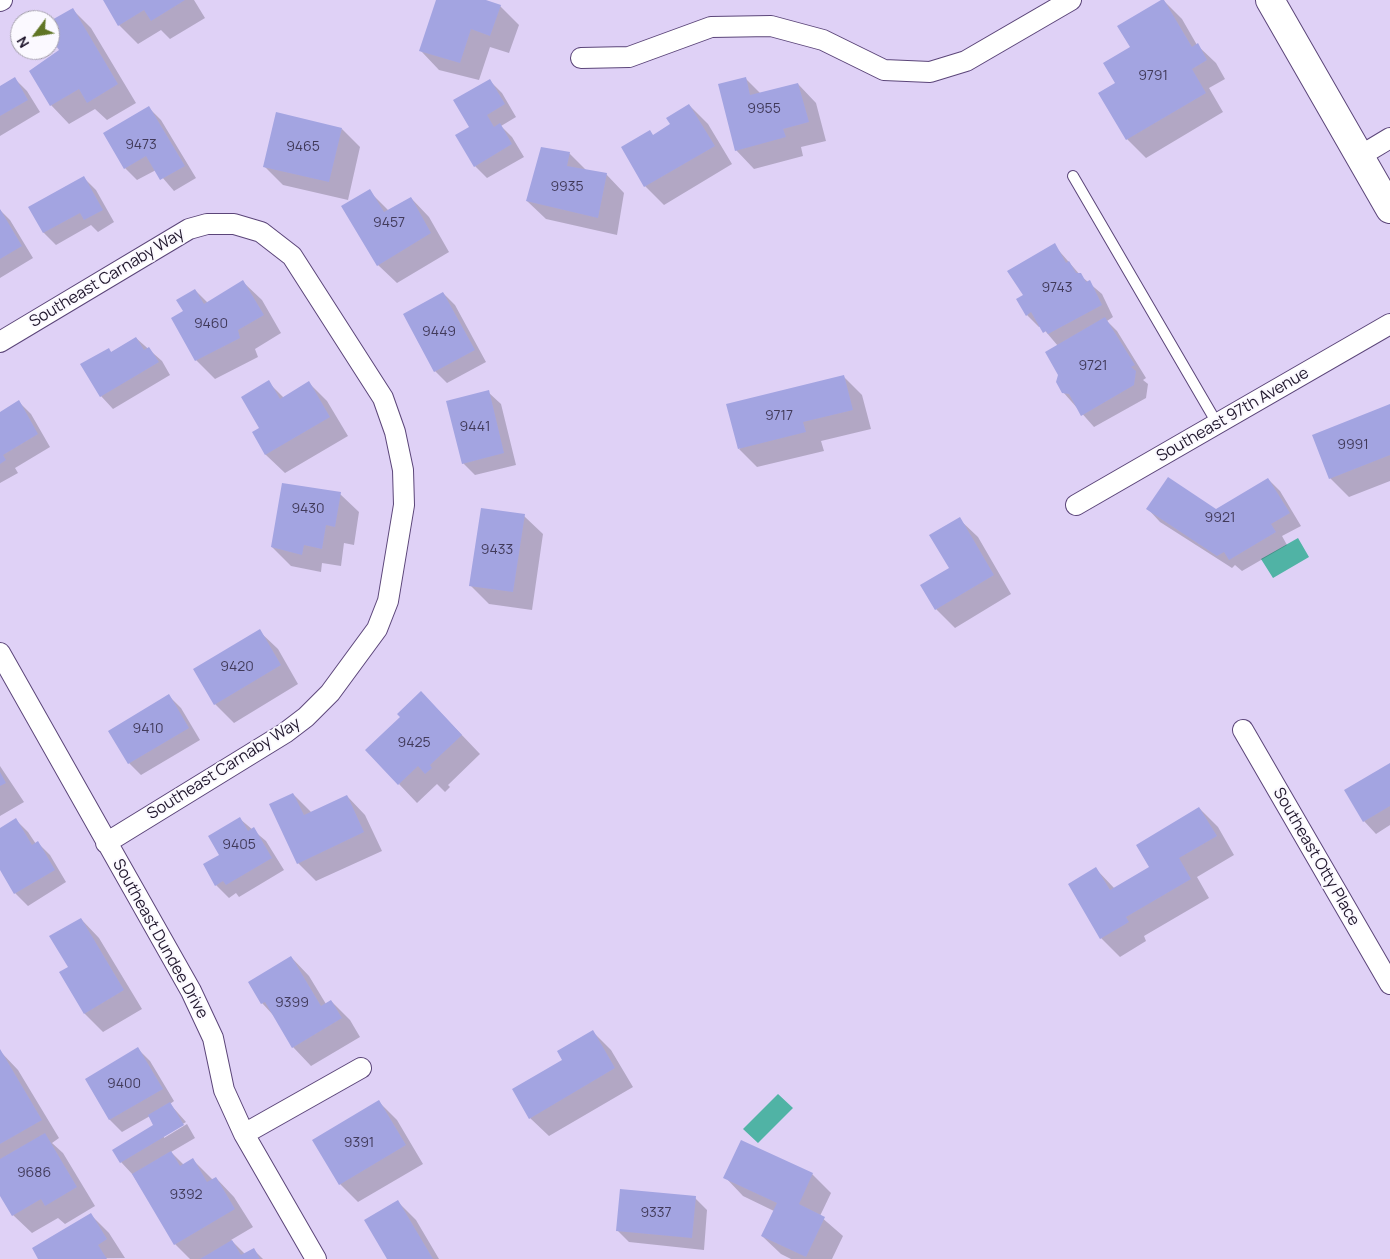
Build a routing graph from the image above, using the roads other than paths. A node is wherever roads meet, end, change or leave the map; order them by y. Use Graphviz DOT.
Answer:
graph roads {
  1 [pos="1071,0"];
  2 [pos="1270,0"];
  3 [pos="581,58"];
  4 [pos="1390,138"];
  5 [pos="1360,156"];
  6 [pos="1073,176"];
  7 [pos="1390,209"];
  8 [pos="1390,324"];
  9 [pos="0,342"];
  10 [pos="1218,425"];
  11 [pos="1076,505"];
  12 [pos="0,653"];
  13 [pos="1243,730"];
  14 [pos="106,843"];
  15 [pos="1390,984"];
  16 [pos="361,1068"];
  17 [pos="244,1134"];
  18 [pos="316,1259"];
  1 -- 3 [label="street"];
  2 -- 5 [label="main road"];
  4 -- 5 [label="street"];
  5 -- 7 [label="main road"];
  6 -- 10 [label="lane"];
  8 -- 10 [label="street, Southeast 97th Avenue"];
  9 -- 14 [label="street, Southeast Carnaby Way"];
  10 -- 11 [label="street, Southeast 97th Avenue"];
  12 -- 14 [label="street, Southeast Dundee Drive"];
  13 -- 15 [label="street, Southeast Otty Place"];
  14 -- 17 [label="street, Southeast Dundee Drive"];
  16 -- 17 [label="street"];
  17 -- 18 [label="street, Southeast Dundee Drive"];
}
